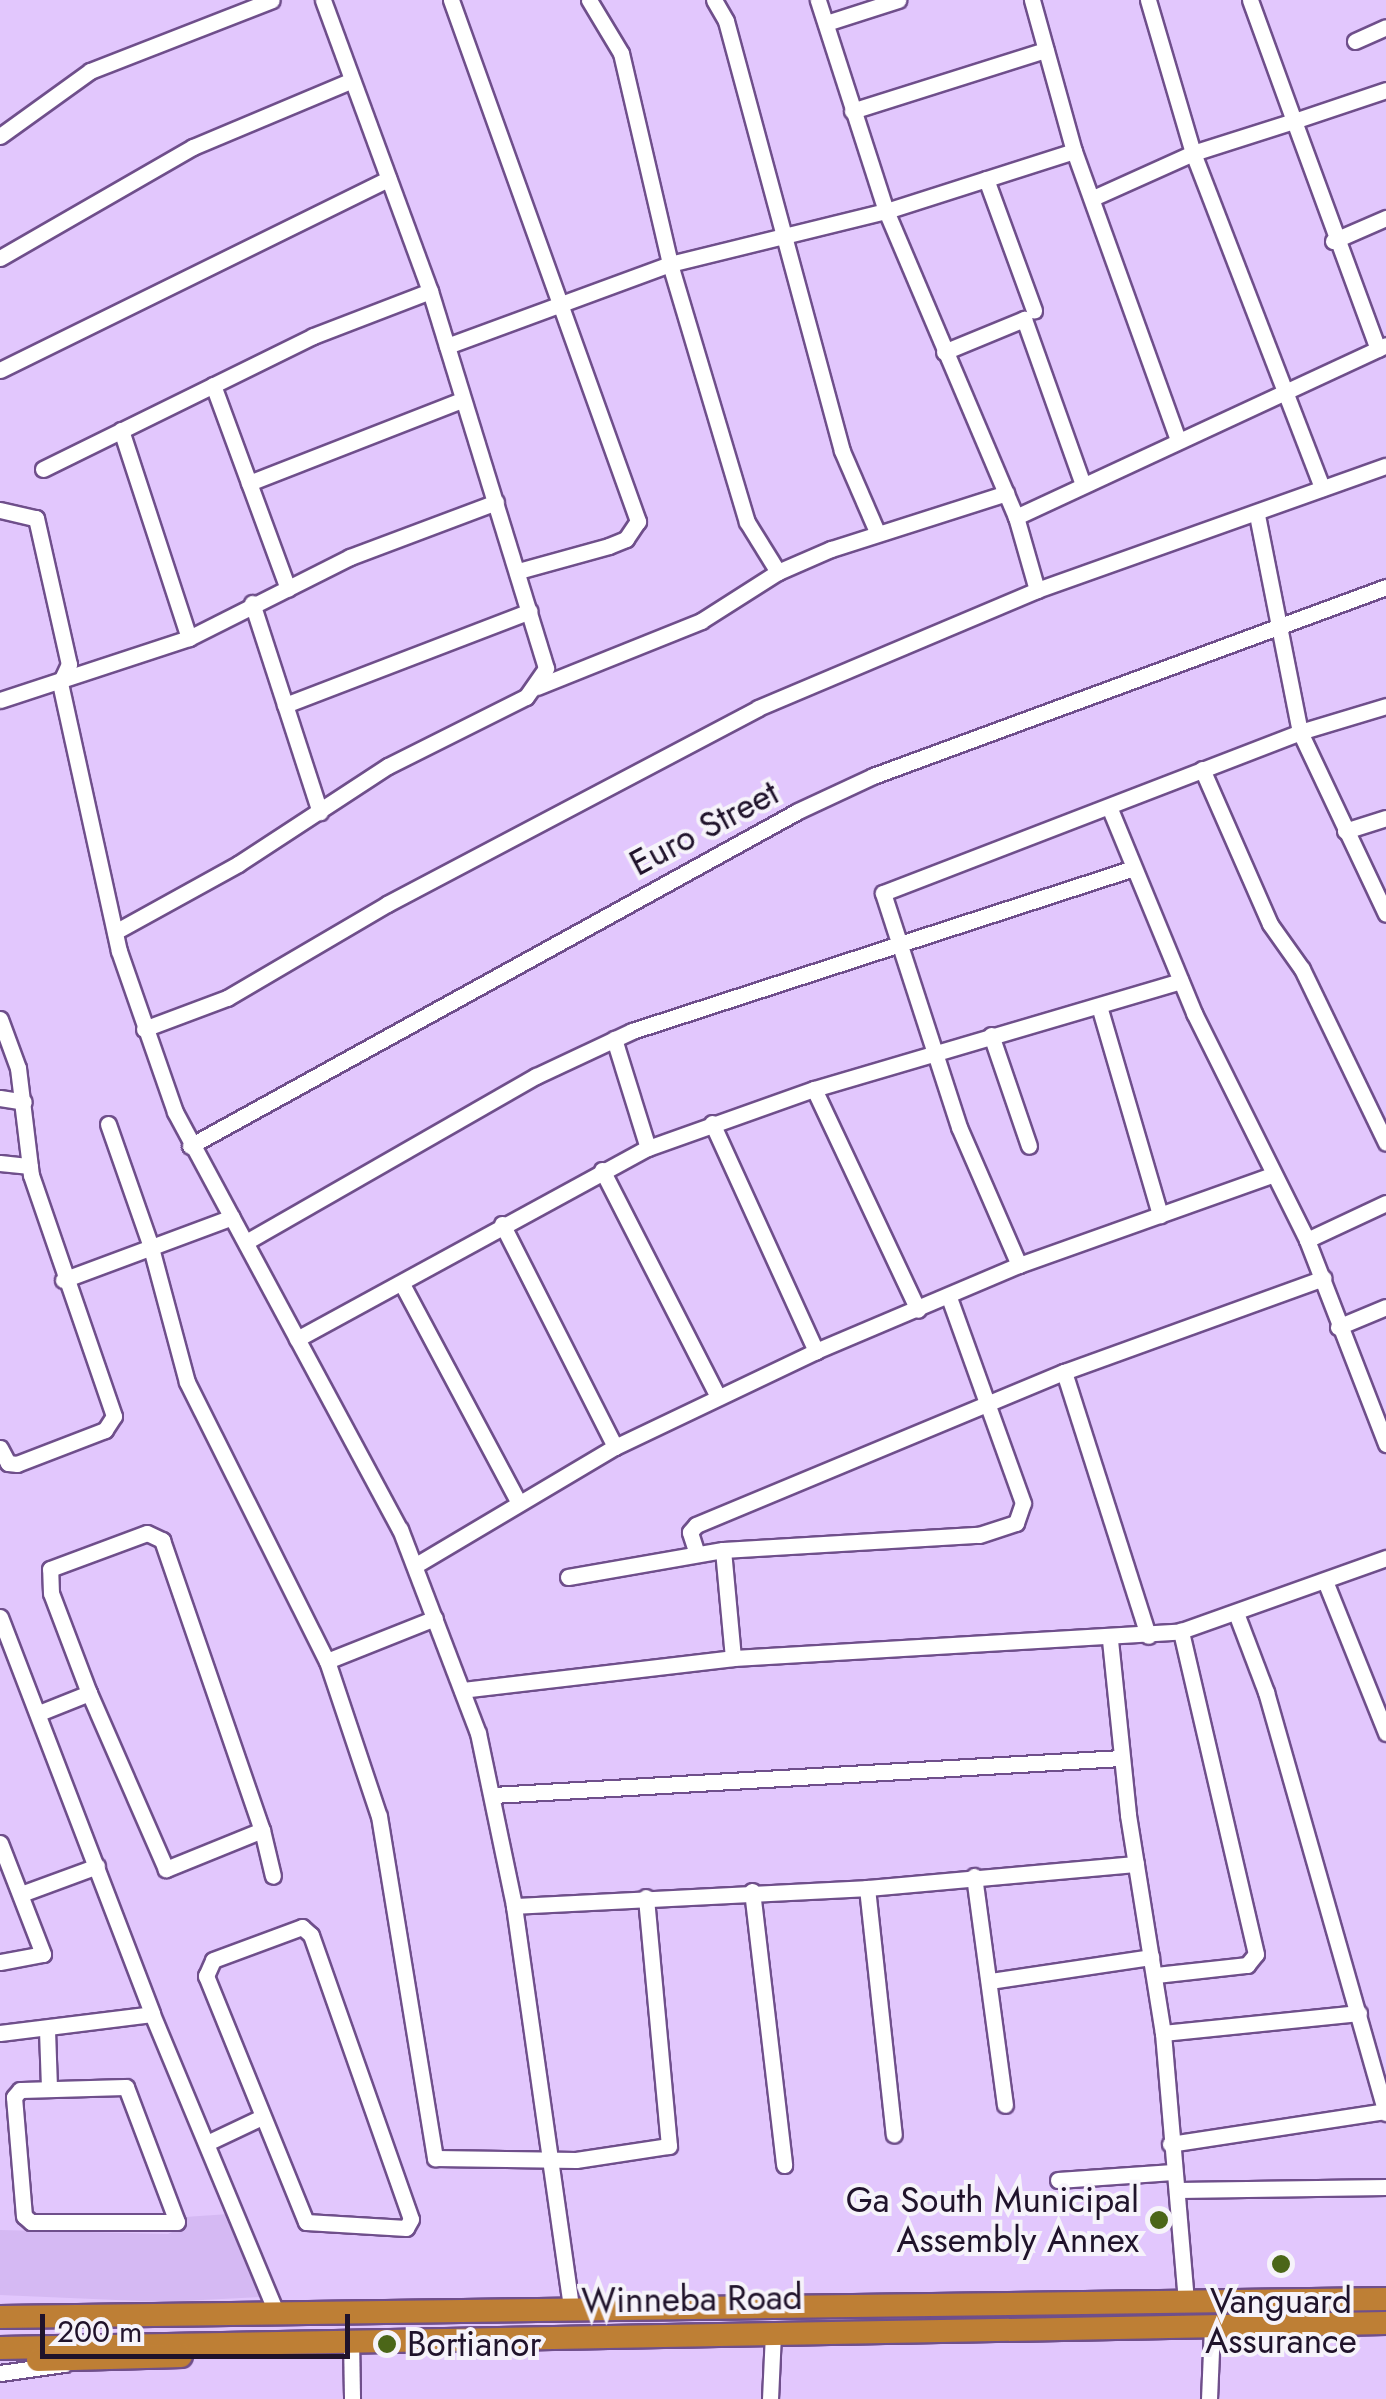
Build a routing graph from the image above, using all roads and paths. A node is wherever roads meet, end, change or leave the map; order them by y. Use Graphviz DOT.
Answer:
graph roads {
  1 [pos="272,0"];
  2 [pos="323,0"];
  3 [pos="451,0"];
  4 [pos="589,0"];
  5 [pos="714,0"];
  6 [pos="818,0"];
  7 [pos="898,0"];
  8 [pos="1032,0"];
  9 [pos="1148,0"];
  10 [pos="1250,0"];
  11 [pos="826,23"];
  12 [pos="1386,27"];
  13 [pos="1355,41"];
  14 [pos="1046,50"];
  15 [pos="350,82"];
  16 [pos="1386,90"];
  17 [pos="852,111"];
  18 [pos="1294,121"];
  19 [pos="0,136"];
  20 [pos="1074,150"];
  21 [pos="1193,154"];
  22 [pos="389,179"];
  23 [pos="986,179"];
  24 [pos="1093,198"];
  25 [pos="886,210"];
  26 [pos="1386,218"];
  27 [pos="780,237"];
  28 [pos="1333,241"];
  29 [pos="0,258"];
  30 [pos="670,264"];
  31 [pos="430,292"];
  32 [pos="556,302"];
  33 [pos="1034,310"];
  34 [pos="447,346"];
  35 [pos="1382,347"];
  36 [pos="944,352"];
  37 [pos="0,370"];
  38 [pos="213,386"];
  39 [pos="1282,390"];
  40 [pos="462,400"];
  41 [pos="120,430"];
  42 [pos="1178,440"];
  43 [pos="1386,466"];
  44 [pos="43,469"];
  45 [pos="1082,482"];
  46 [pos="250,483"];
  47 [pos="1322,488"];
  48 [pos="1006,494"];
  49 [pos="496,502"];
  50 [pos="0,510"];
  51 [pos="1257,515"];
  52 [pos="1016,517"];
  53 [pos="877,532"];
  54 [pos="518,570"];
  55 [pos="778,572"];
  56 [pos="1386,587"];
  57 [pos="288,588"];
  58 [pos="1037,590"];
  59 [pos="252,603"];
  60 [pos="530,611"];
  61 [pos="1275,627"];
  62 [pos="189,638"];
  63 [pos="60,683"];
  64 [pos="537,687"];
  65 [pos="0,700"];
  66 [pos="286,705"];
  67 [pos="1386,706"];
  68 [pos="1300,732"];
  69 [pos="1202,769"];
  70 [pos="1110,808"];
  71 [pos="320,812"];
  72 [pos="1386,818"];
  73 [pos="1345,832"];
  74 [pos="1131,869"];
  75 [pos="1386,914"];
  76 [pos="115,932"];
  77 [pos="896,943"];
  78 [pos="1180,981"];
  79 [pos="1099,1006"];
  80 [pos="0,1019"];
  81 [pos="144,1029"];
  82 [pos="991,1035"];
  83 [pos="614,1040"];
  84 [pos="934,1054"];
  85 [pos="814,1089"];
  86 [pos="0,1098"];
  87 [pos="24,1102"];
  88 [pos="712,1123"];
  89 [pos="108,1124"];
  90 [pos="1386,1143"];
  91 [pos="190,1146"];
  92 [pos="1029,1146"];
  93 [pos="648,1148"];
  94 [pos="0,1163"];
  95 [pos="30,1166"];
  96 [pos="602,1170"];
  97 [pos="1272,1175"];
  98 [pos="1386,1203"];
  99 [pos="1160,1215"];
  100 [pos="232,1217"];
  101 [pos="502,1224"];
  102 [pos="1307,1240"];
  103 [pos="246,1242"];
  104 [pos="150,1244"];
  105 [pos="1019,1264"];
  106 [pos="1322,1278"];
  107 [pos="63,1280"];
  108 [pos="402,1284"];
  109 [pos="949,1298"];
  110 [pos="1386,1307"];
  111 [pos="918,1310"];
  112 [pos="1338,1327"];
  113 [pos="297,1339"];
  114 [pos="816,1351"];
  115 [pos="1064,1372"];
  116 [pos="718,1397"];
  117 [pos="989,1403"];
  118 [pos="1382,1423"];
  119 [pos="1386,1444"];
  120 [pos="0,1448"];
  121 [pos="615,1448"];
  122 [pos="519,1502"];
  123 [pos="723,1550"];
  124 [pos="697,1554"];
  125 [pos="1386,1558"];
  126 [pos="416,1565"];
  127 [pos="568,1577"];
  128 [pos="1325,1581"];
  129 [pos="1236,1613"];
  130 [pos="0,1617"];
  131 [pos="435,1618"];
  132 [pos="1181,1631"];
  133 [pos="1148,1636"];
  134 [pos="1110,1640"];
  135 [pos="733,1658"];
  136 [pos="327,1661"];
  137 [pos="462,1690"];
  138 [pos="88,1694"];
  139 [pos="39,1714"];
  140 [pos="1386,1733"];
  141 [pos="1120,1758"];
  142 [pos="492,1795"];
  143 [pos="262,1830"];
  144 [pos="0,1843"];
  145 [pos="1136,1864"];
  146 [pos="97,1866"];
  147 [pos="273,1876"];
  148 [pos="974,1876"];
  149 [pos="866,1888"];
  150 [pos="752,1891"];
  151 [pos="21,1894"];
  152 [pos="646,1897"];
  153 [pos="514,1906"];
  154 [pos="1151,1957"];
  155 [pos="0,1962"];
  156 [pos="1156,1975"];
  157 [pos="990,1981"];
  158 [pos="1359,2013"];
  159 [pos="152,2014"];
  160 [pos="47,2030"];
  161 [pos="0,2033"];
  162 [pos="1163,2033"];
  163 [pos="48,2088"];
  164 [pos="1005,2106"];
  165 [pos="1386,2112"];
  166 [pos="260,2118"];
  167 [pos="894,2135"];
  168 [pos="207,2143"];
  169 [pos="1170,2144"];
  170 [pos="552,2160"];
  171 [pos="784,2164"];
  172 [pos="1173,2172"];
  173 [pos="1058,2180"];
  174 [pos="1386,2187"];
  175 [pos="1178,2190"];
  176 [pos="1386,2299"];
  177 [pos="1068,2302"];
  178 [pos="1186,2304"];
  179 [pos="0,2305"];
  180 [pos="771,2306"];
  181 [pos="572,2311"];
  182 [pos="276,2312"];
  183 [pos="93,2315"];
  184 [pos="0,2317"];
  185 [pos="1386,2322"];
  186 [pos="1212,2326"];
  187 [pos="1067,2328"];
  188 [pos="772,2332"];
  189 [pos="746,2333"];
  190 [pos="351,2339"];
  191 [pos="200,2341"];
  192 [pos="0,2348"];
  193 [pos="72,2360"];
  194 [pos="0,2362"];
  195 [pos="0,2373"];
  196 [pos="352,2399"];
  197 [pos="770,2399"];
  198 [pos="1209,2399"];
  1 -- 19 [label="street"];
  2 -- 15 [label="street"];
  3 -- 32 [label="street"];
  4 -- 30 [label="street"];
  5 -- 27 [label="street"];
  6 -- 11 [label="street"];
  7 -- 11 [label="street"];
  8 -- 14 [label="street"];
  9 -- 21 [label="street"];
  10 -- 18 [label="street"];
  11 -- 17 [label="street"];
  12 -- 13 [label="street"];
  14 -- 17 [label="street"];
  14 -- 20 [label="street"];
  15 -- 22 [label="street"];
  15 -- 29 [label="street"];
  16 -- 18 [label="street"];
  17 -- 25 [label="street"];
  18 -- 21 [label="street"];
  18 -- 28 [label="street"];
  20 -- 23 [label="street"];
  20 -- 24 [label="street"];
  21 -- 24 [label="street"];
  21 -- 39 [label="street"];
  22 -- 31 [label="street"];
  22 -- 37 [label="street"];
  23 -- 25 [label="street"];
  23 -- 33 [label="street"];
  24 -- 42 [label="street"];
  25 -- 27 [label="street"];
  25 -- 36 [label="street"];
  26 -- 28 [label="street"];
  27 -- 30 [label="street"];
  27 -- 53 [label="street"];
  28 -- 35 [label="street"];
  30 -- 32 [label="street"];
  30 -- 55 [label="street"];
  31 -- 34 [label="street"];
  31 -- 38 [label="street"];
  32 -- 34 [label="street"];
  32 -- 54 [label="street"];
  34 -- 40 [label="street"];
  35 -- 39 [label="street"];
  36 -- 45 [label="street"];
  36 -- 48 [label="street"];
  38 -- 41 [label="street"];
  38 -- 46 [label="street"];
  39 -- 42 [label="street"];
  39 -- 47 [label="street"];
  40 -- 46 [label="street"];
  40 -- 49 [label="street"];
  41 -- 44 [label="street"];
  41 -- 62 [label="street"];
  42 -- 45 [label="street"];
  43 -- 47 [label="street"];
  45 -- 52 [label="street"];
  46 -- 57 [label="street"];
  47 -- 51 [label="street"];
  48 -- 52 [label="street"];
  48 -- 53 [label="street"];
  49 -- 54 [label="street"];
  49 -- 57 [label="street"];
  50 -- 63 [label="street"];
  51 -- 58 [label="street"];
  51 -- 61 [label="street"];
  52 -- 58 [label="street"];
  53 -- 55 [label="street"];
  54 -- 60 [label="street"];
  55 -- 64 [label="street"];
  56 -- 61 [label="street, Euro Street"];
  57 -- 59 [label="street"];
  58 -- 81 [label="street"];
  59 -- 62 [label="street"];
  59 -- 66 [label="street"];
  60 -- 64 [label="street"];
  60 -- 66 [label="street"];
  61 -- 68 [label="street"];
  61 -- 91 [label="street, Euro Street"];
  62 -- 63 [label="street"];
  63 -- 65 [label="street"];
  63 -- 76 [label="street"];
  64 -- 71 [label="street"];
  66 -- 71 [label="street"];
  67 -- 68 [label="street"];
  68 -- 69 [label="street"];
  68 -- 73 [label="street"];
  69 -- 70 [label="street"];
  69 -- 90 [label="street"];
  70 -- 74 [label="street"];
  70 -- 77 [label="street"];
  71 -- 76 [label="street"];
  72 -- 73 [label="street"];
  73 -- 75 [label="street"];
  74 -- 77 [label="street"];
  74 -- 78 [label="street"];
  76 -- 81 [label="street"];
  77 -- 83 [label="street"];
  77 -- 84 [label="street"];
  78 -- 79 [label="street"];
  78 -- 97 [label="street"];
  79 -- 82 [label="street"];
  79 -- 99 [label="street"];
  80 -- 87 [label="street"];
  81 -- 91 [label="street"];
  82 -- 84 [label="street"];
  82 -- 92 [label="street"];
  83 -- 93 [label="street"];
  83 -- 103 [label="street"];
  84 -- 85 [label="street"];
  84 -- 105 [label="street"];
  85 -- 88 [label="street"];
  85 -- 111 [label="street"];
  86 -- 87 [label="street"];
  87 -- 95 [label="street"];
  88 -- 93 [label="street"];
  88 -- 114 [label="street"];
  89 -- 104 [label="street"];
  91 -- 100 [label="street"];
  93 -- 96 [label="street"];
  94 -- 95 [label="street"];
  95 -- 107 [label="street"];
  96 -- 101 [label="street"];
  96 -- 116 [label="street"];
  97 -- 99 [label="street"];
  97 -- 102 [label="street"];
  98 -- 102 [label="street"];
  99 -- 105 [label="street"];
  100 -- 103 [label="street"];
  100 -- 104 [label="street"];
  101 -- 108 [label="street"];
  101 -- 121 [label="street"];
  102 -- 106 [label="street"];
  103 -- 113 [label="street"];
  104 -- 107 [label="street"];
  104 -- 136 [label="street"];
  105 -- 109 [label="street"];
  106 -- 112 [label="street"];
  106 -- 115 [label="street"];
  107 -- 120 [label="street"];
  108 -- 113 [label="street"];
  108 -- 122 [label="street"];
  109 -- 111 [label="street"];
  109 -- 117 [label="street"];
  110 -- 112 [label="street"];
  111 -- 114 [label="street"];
  112 -- 118 [label="street"];
  113 -- 126 [label="street"];
  114 -- 116 [label="street"];
  115 -- 117 [label="street"];
  115 -- 133 [label="street"];
  116 -- 121 [label="street"];
  117 -- 123 [label="street"];
  117 -- 124 [label="street"];
  118 -- 119 [label="street"];
  121 -- 122 [label="street"];
  122 -- 126 [label="street"];
  123 -- 124 [label="street"];
  123 -- 135 [label="street"];
  124 -- 127 [label="street"];
  125 -- 128 [label="street"];
  126 -- 131 [label="street"];
  128 -- 129 [label="street"];
  128 -- 140 [label="street"];
  129 -- 132 [label="street"];
  129 -- 158 [label="street"];
  130 -- 139 [label="street"];
  131 -- 136 [label="street"];
  131 -- 137 [label="street"];
  132 -- 133 [label="street"];
  132 -- 156 [label="street"];
  133 -- 134 [label="street"];
  134 -- 135 [label="street"];
  134 -- 141 [label="street"];
  135 -- 137 [label="street"];
  136 -- 170 [label="street"];
  137 -- 142 [label="street"];
  138 -- 139 [label="street"];
  138 -- 143 [label="street"];
  138 -- 143 [label="street"];
  139 -- 146 [label="street"];
  141 -- 142 [label="street"];
  141 -- 145 [label="street"];
  142 -- 153 [label="street"];
  143 -- 147 [label="street"];
  144 -- 151 [label="street"];
  145 -- 148 [label="street"];
  145 -- 154 [label="street"];
  146 -- 151 [label="street"];
  146 -- 159 [label="street"];
  148 -- 149 [label="street"];
  148 -- 157 [label="street"];
  149 -- 150 [label="street"];
  149 -- 167 [label="street"];
  150 -- 152 [label="street"];
  150 -- 171 [label="street"];
  151 -- 155 [label="street"];
  152 -- 153 [label="street"];
  152 -- 170 [label="street"];
  153 -- 170 [label="street"];
  154 -- 156 [label="street"];
  154 -- 157 [label="street"];
  156 -- 162 [label="street"];
  157 -- 164 [label="street"];
  158 -- 162 [label="street"];
  158 -- 165 [label="street"];
  159 -- 160 [label="street"];
  159 -- 168 [label="street"];
  160 -- 161 [label="street"];
  160 -- 163 [label="street"];
  162 -- 169 [label="street"];
  163 -- 163 [label="street"];
  165 -- 169 [label="street"];
  166 -- 166 [label="street"];
  166 -- 168 [label="street"];
  168 -- 182 [label="street"];
  169 -- 172 [label="street"];
  170 -- 181 [label="street"];
  172 -- 173 [label="street"];
  172 -- 175 [label="street"];
  174 -- 175 [label="street"];
  175 -- 178 [label="street"];
  176 -- 178 [label="highway, Winneba Road"];
  177 -- 178 [label="highway, Winneba Road"];
  177 -- 180 [label="highway, Winneba Road"];
  177 -- 187 [label="highway"];
  179 -- 183 [label="highway"];
  180 -- 181 [label="highway, Winneba Road"];
  180 -- 189 [label="highway"];
  181 -- 182 [label="highway, Winneba Road"];
  182 -- 183 [label="highway, Winneba Road"];
  183 -- 184 [label="highway, Winneba Road"];
  185 -- 186 [label="highway, Winneba Road"];
  186 -- 187 [label="highway, Winneba Road"];
  186 -- 198 [label="street"];
  187 -- 188 [label="highway, Winneba Road"];
  188 -- 189 [label="highway, Winneba Road"];
  188 -- 197 [label="street"];
  189 -- 190 [label="highway, Winneba Road"];
  190 -- 191 [label="highway, Winneba Road"];
  190 -- 196 [label="street"];
  191 -- 192 [label="highway, Winneba Road"];
  191 -- 193 [label="highway"];
  193 -- 194 [label="highway"];
  193 -- 195 [label="street"];
}
